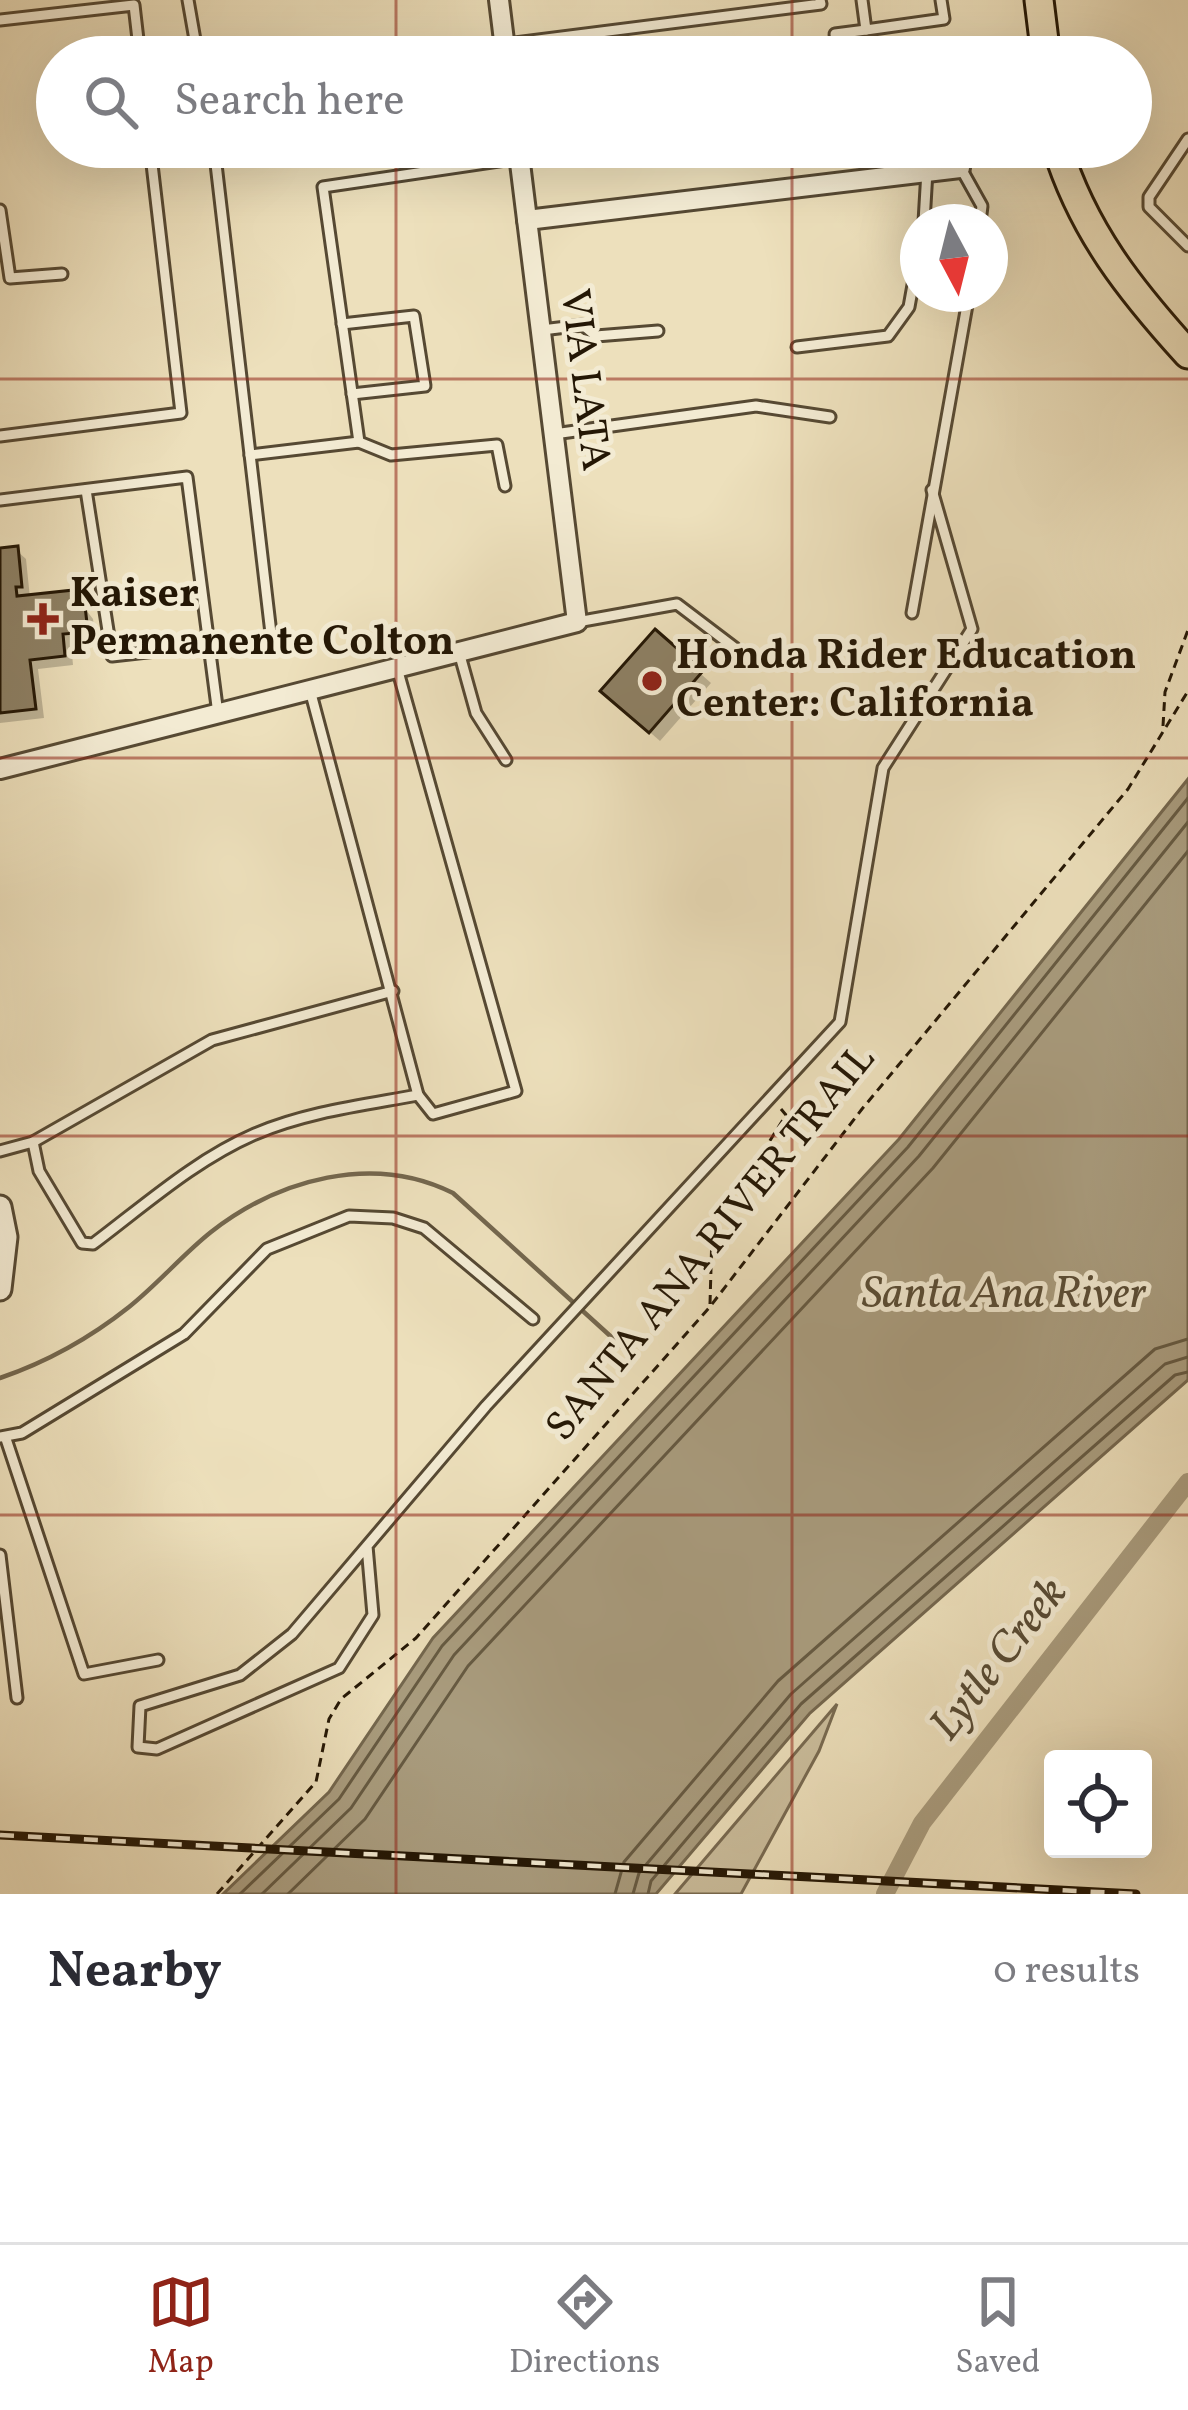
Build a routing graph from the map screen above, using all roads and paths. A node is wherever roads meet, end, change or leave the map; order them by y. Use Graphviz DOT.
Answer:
graph roads {
  1 [pos="188,0"];
  2 [pos="500,0"];
  3 [pos="820,0"];
  4 [pos="862,0"];
  5 [pos="941,0"];
  6 [pos="1039,0"];
  7 [pos="0,20"];
  8 [pos="866,30"];
  9 [pos="138,36"];
  10 [pos="194,36"];
  11 [pos="504,36"];
  12 [pos="607,36"];
  13 [pos="835,36"];
  14 [pos="1043,36"];
  15 [pos="1188,140"];
  16 [pos="152,168"];
  17 [pos="216,168"];
  18 [pos="433,168"];
  19 [pos="521,168"];
  20 [pos="960,168"];
  21 [pos="1065,168"];
  22 [pos="927,171"];
  23 [pos="925,204"];
  24 [pos="981,204"];
  25 [pos="0,209"];
  26 [pos="527,220"];
  27 [pos="1188,246"];
  28 [pos="62,274"];
  29 [pos="905,312"];
  30 [pos="966,312"];
  31 [pos="342,324"];
  32 [pos="541,331"];
  33 [pos="658,331"];
  34 [pos="797,347"];
  35 [pos="1188,354"];
  36 [pos="352,394"];
  37 [pos="830,417"];
  38 [pos="554,434"];
  39 [pos="0,436"];
  40 [pos="359,442"];
  41 [pos="250,455"];
  42 [pos="505,486"];
  43 [pos="86,490"];
  44 [pos="932,490"];
  45 [pos="0,500"];
  46 [pos="912,614"];
  47 [pos="577,622"];
  48 [pos="1188,630"];
  49 [pos="272,642"];
  50 [pos="209,645"];
  51 [pos="735,648"];
  52 [pos="459,652"];
  53 [pos="397,668"];
  54 [pos="310,690"];
  55 [pos="1188,691"];
  56 [pos="218,714"];
  57 [pos="1163,732"];
  58 [pos="506,760"];
  59 [pos="0,769"];
  60 [pos="393,991"];
  61 [pos="418,1095"];
  62 [pos="776,1104"];
  63 [pos="33,1142"];
  64 [pos="0,1151"];
  65 [pos="0,1207"];
  66 [pos="0,1289"];
  67 [pos="711,1306"];
  68 [pos="533,1319"];
  69 [pos="3,1438"];
  70 [pos="367,1546"];
  71 [pos="0,1556"];
  72 [pos="158,1660"];
  73 [pos="16,1698"];
  74 [pos="217,1894"];
  1 -- 10 [label="lane"];
  2 -- 11 [label="street"];
  3 -- 12 [label="lane"];
  4 -- 8 [label="lane"];
  5 -- 8 [label="lane"];
  6 -- 14 [label="main road"];
  7 -- 9 [label="lane"];
  8 -- 13 [label="lane"];
  15 -- 27 [label="lane"];
  16 -- 39 [label="lane"];
  17 -- 41 [label="lane"];
  18 -- 31 [label="lane"];
  19 -- 26 [label="street, VIA LATA"];
  20 -- 22 [label="street"];
  20 -- 24 [label="lane"];
  21 -- 35 [label="main road"];
  22 -- 23 [label="lane"];
  22 -- 26 [label="street"];
  25 -- 28 [label="lane"];
  26 -- 32 [label="street, VIA LATA"];
  29 -- 34 [label="lane"];
  30 -- 44 [label="lane"];
  31 -- 36 [label="lane"];
  31 -- 36 [label="lane"];
  32 -- 33 [label="lane"];
  32 -- 38 [label="street, VIA LATA"];
  36 -- 40 [label="lane"];
  37 -- 38 [label="lane"];
  38 -- 47 [label="street, VIA LATA"];
  40 -- 41 [label="lane"];
  40 -- 42 [label="lane"];
  41 -- 49 [label="lane"];
  43 -- 45 [label="lane"];
  43 -- 50 [label="lane"];
  43 -- 50 [label="lane"];
  44 -- 46 [label="lane"];
  44 -- 70 [label="lane"];
  47 -- 51 [label="lane"];
  47 -- 52 [label="street"];
  48 -- 57 [label="path, SANTA ANA RIVER TRAIL"];
  50 -- 56 [label="lane"];
  52 -- 53 [label="street"];
  52 -- 58 [label="lane"];
  53 -- 54 [label="street"];
  53 -- 61 [label="lane"];
  54 -- 56 [label="street"];
  54 -- 60 [label="lane"];
  55 -- 57 [label="path, SANTA ANA RIVER TRAIL"];
  56 -- 59 [label="street"];
  57 -- 67 [label="path, SANTA ANA RIVER TRAIL"];
  60 -- 61 [label="lane"];
  60 -- 63 [label="lane"];
  61 -- 63 [label="lane"];
  62 -- 67 [label="path"];
  63 -- 64 [label="lane"];
  65 -- 66 [label="street"];
  67 -- 74 [label="path, SANTA ANA RIVER TRAIL"];
  68 -- 69 [label="lane"];
  69 -- 72 [label="lane"];
  70 -- 70 [label="lane"];
  71 -- 73 [label="lane"];
}
